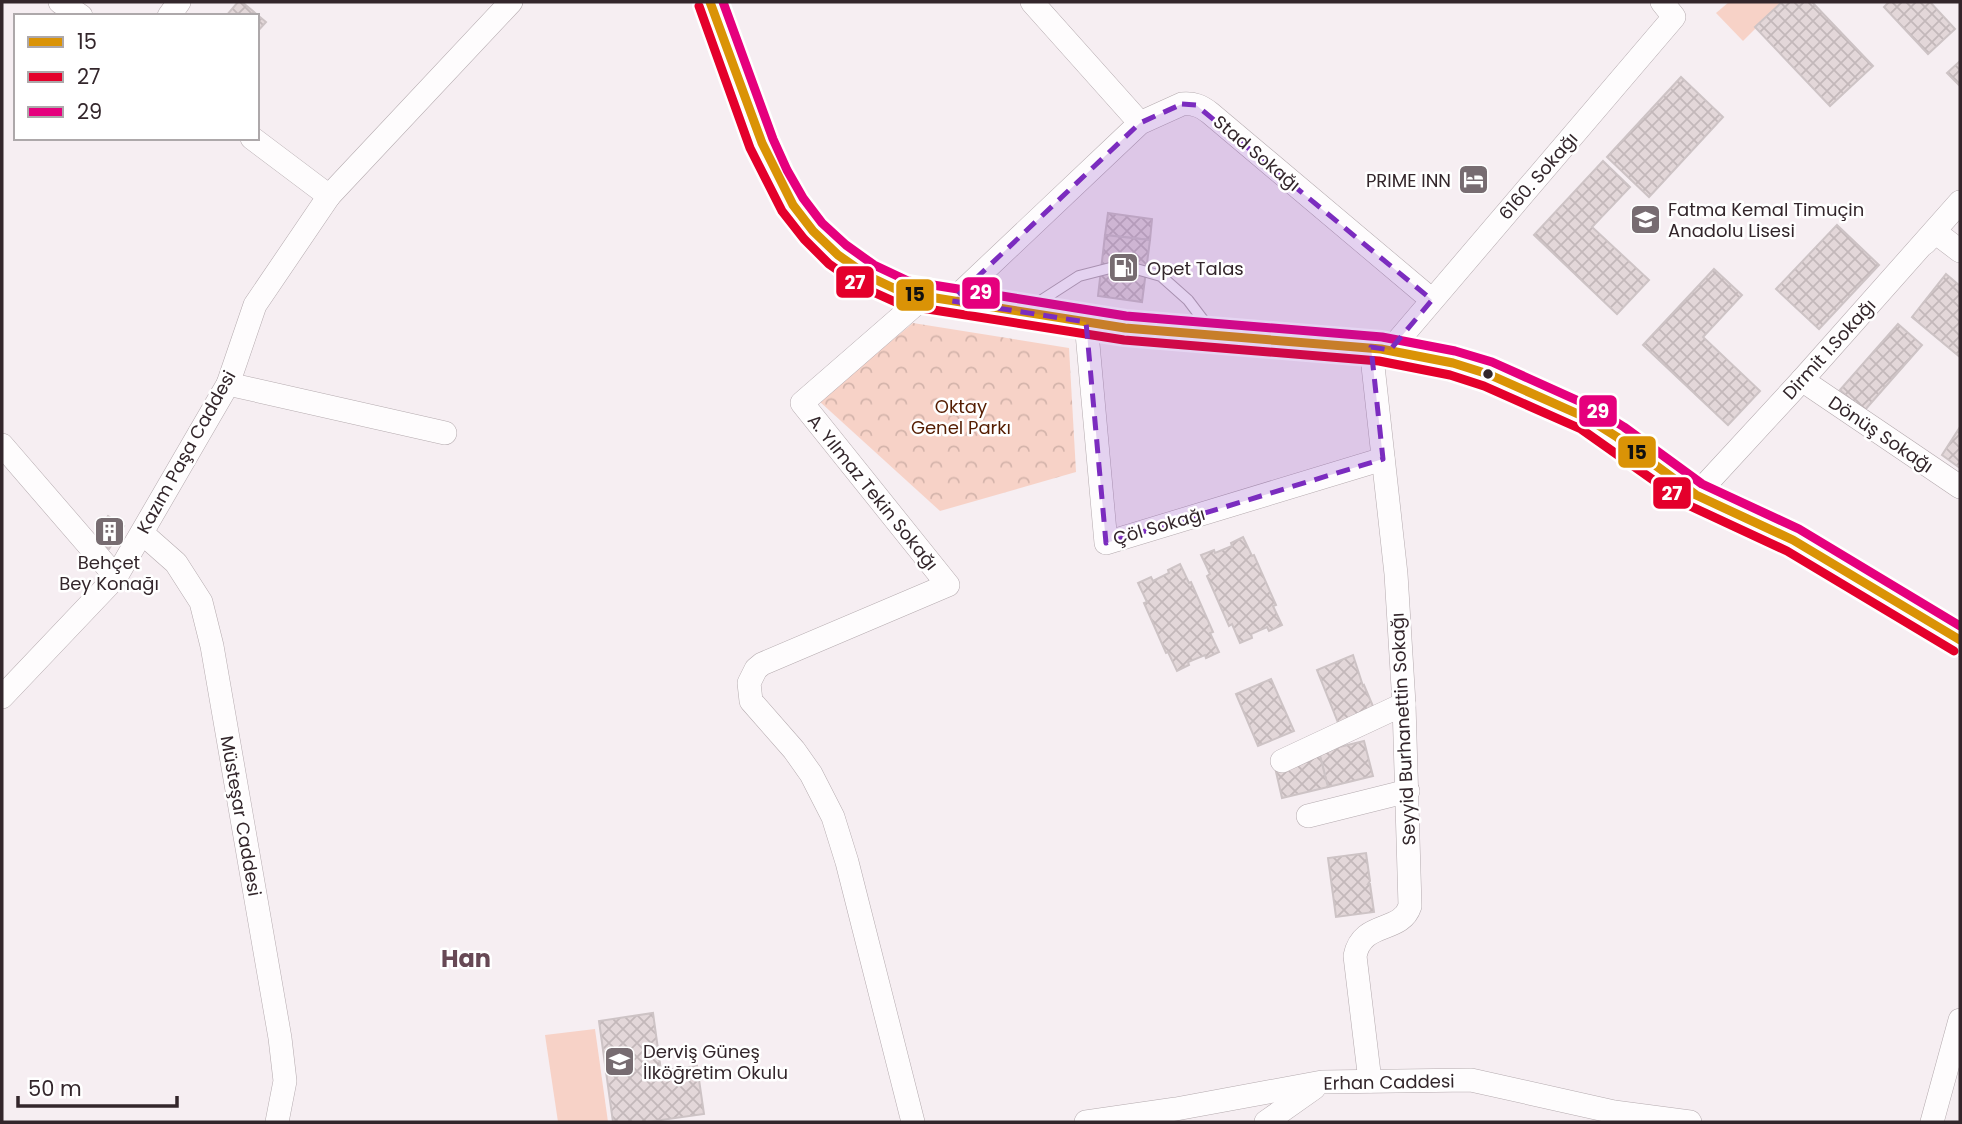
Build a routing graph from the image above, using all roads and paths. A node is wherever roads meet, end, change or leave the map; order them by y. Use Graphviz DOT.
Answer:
graph roads {
  1 [pos="60,2"];
  2 [pos="511,2"];
  3 [pos="710,2"];
  4 [pos="1032,2"];
  5 [pos="1662,2"];
  6 [pos="78,14"];
  7 [pos="1140,123"];
  8 [pos="255,140"];
  9 [pos="329,196"];
  10 [pos="1960,202"];
  11 [pos="1935,232"];
  12 [pos="1960,251"];
  13 [pos="939,298"];
  14 [pos="1432,300"];
  15 [pos="1023,312"];
  16 [pos="1086,322"];
  17 [pos="1216,337"];
  18 [pos="1381,349"];
  19 [pos="1802,380"];
  20 [pos="228,384"];
  21 [pos="445,433"];
  22 [pos="4,453"];
  23 [pos="1383,459"];
  24 [pos="1960,487"];
  25 [pos="1696,495"];
  26 [pos="142,533"];
  27 [pos="116,577"];
  28 [pos="1960,640"];
  29 [pos="2,697"];
  30 [pos="1405,704"];
  31 [pos="1282,761"];
  32 [pos="1408,791"];
  33 [pos="1308,816"];
  34 [pos="1960,1020"];
  35 [pos="1322,1082"];
  36 [pos="1370,1082"];
  37 [pos="277,1122"];
  38 [pos="913,1122"];
  39 [pos="1086,1122"];
  40 [pos="1266,1122"];
  41 [pos="1690,1122"];
  42 [pos="1932,1122"];
  1 -- 6 [label="street"];
  2 -- 9 [label="street, Kazım Paşa Caddesi"];
  3 -- 13 [label="main road"];
  4 -- 7 [label="street"];
  5 -- 14 [label="street, 6160. Sokağı"];
  7 -- 13 [label="street, Stad Sokağı"];
  7 -- 14 [label="street, Stad Sokağı"];
  8 -- 9 [label="street"];
  9 -- 20 [label="street, Kazım Paşa Caddesi"];
  10 -- 11 [label="street, Dirmit 1.Sokağı"];
  11 -- 12 [label="street"];
  11 -- 19 [label="street, Dirmit 1.Sokağı"];
  11 -- 25 [label="street"];
  13 -- 15 [label="main road"];
  13 -- 38 [label="street, A. Yılmaz Tekin Sokağı"];
  14 -- 18 [label="street, 6160. Sokağı"];
  15 -- 16 [label="main road"];
  15 -- 17 [label="lane"];
  16 -- 17 [label="main road"];
  16 -- 23 [label="street, Çöl Sokağı"];
  17 -- 18 [label="main road"];
  18 -- 23 [label="street, Seyyid Burhanettin Sokağı"];
  18 -- 25 [label="main road"];
  19 -- 24 [label="street, Dönüş Sokağı"];
  19 -- 25 [label="street, Dirmit 1.Sokağı"];
  20 -- 21 [label="street"];
  20 -- 26 [label="street, Kazım Paşa Caddesi"];
  22 -- 27 [label="street"];
  23 -- 30 [label="street, Seyyid Burhanettin Sokağı"];
  25 -- 28 [label="main road"];
  26 -- 27 [label="street, Kazım Paşa Caddesi"];
  26 -- 37 [label="street, Müsteşar Caddesi"];
  27 -- 29 [label="street, Kazım Paşa Caddesi"];
  30 -- 31 [label="street"];
  30 -- 32 [label="street, Seyyid Burhanettin Sokağı"];
  32 -- 33 [label="street"];
  32 -- 36 [label="street, Seyyid Burhanettin Sokağı"];
  34 -- 42 [label="street"];
  35 -- 36 [label="street, Erhan Caddesi"];
  35 -- 39 [label="street, Erhan Caddesi"];
  35 -- 40 [label="street"];
  36 -- 41 [label="street, Erhan Caddesi"];
}
